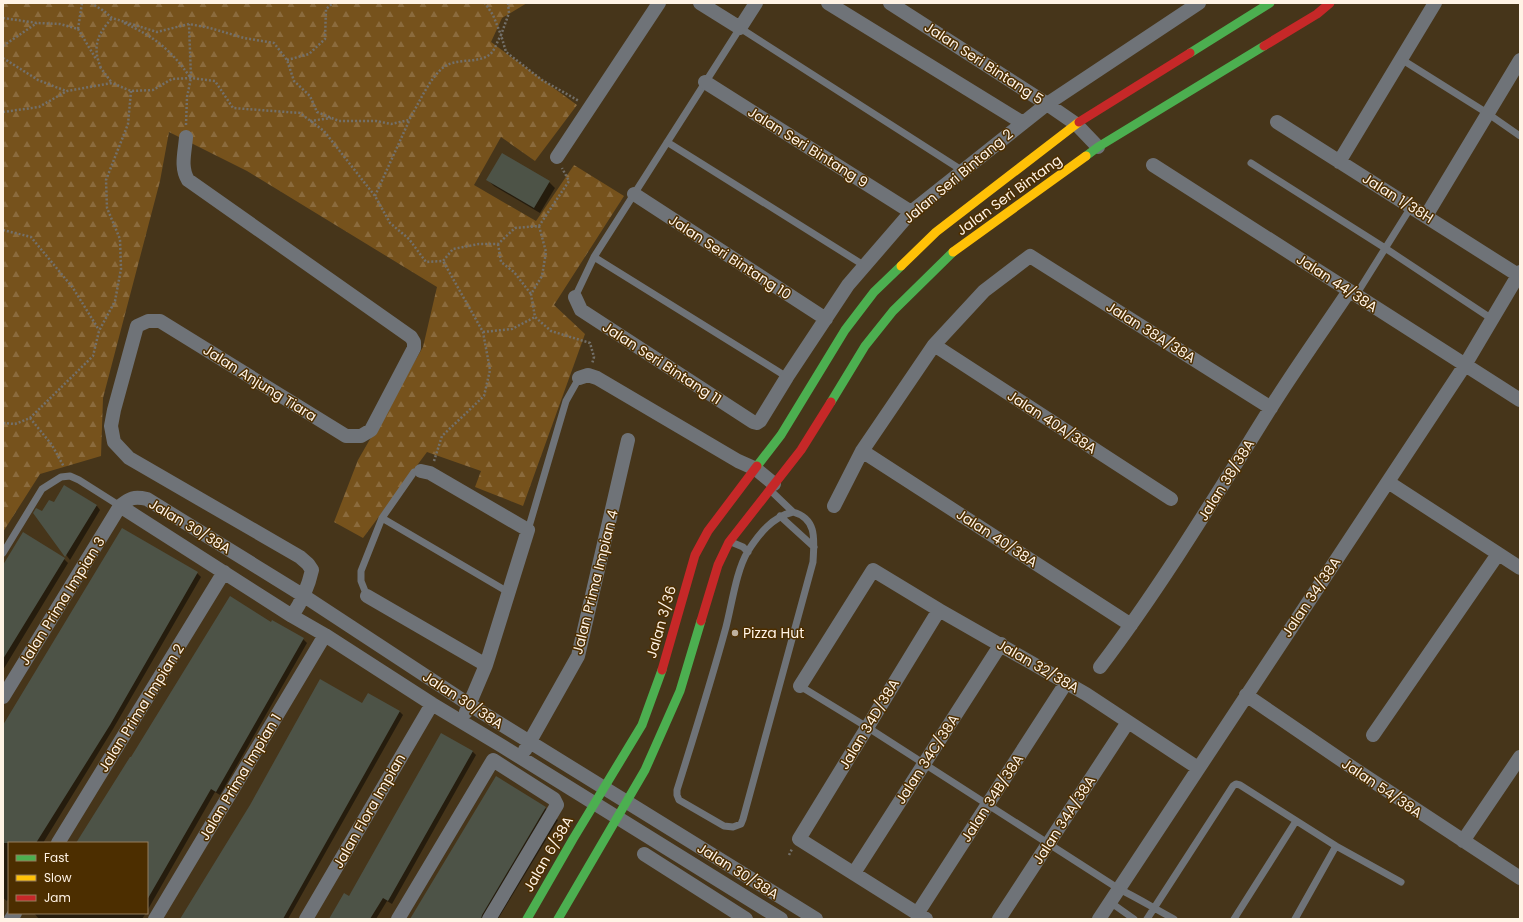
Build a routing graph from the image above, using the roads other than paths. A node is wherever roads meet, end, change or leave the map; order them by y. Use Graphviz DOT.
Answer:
graph roads {
  1 [pos="659,3"];
  2 [pos="700,3"];
  3 [pos="756,3"];
  4 [pos="828,3"];
  5 [pos="890,3"];
  6 [pos="1199,3"];
  7 [pos="1270,3"];
  8 [pos="1330,3"];
  9 [pos="1435,3"];
  10 [pos="740,28"];
  11 [pos="1401,59"];
  12 [pos="1520,60"];
  13 [pos="705,82"];
  14 [pos="1047,104"];
  15 [pos="1487,113"];
  16 [pos="1277,122"];
  17 [pos="1023,123"];
  18 [pos="1076,124"];
  19 [pos="1520,136"];
  20 [pos="186,137"];
  21 [pos="667,142"];
  22 [pos="1098,148"];
  23 [pos="557,157"];
  24 [pos="1339,162"];
  25 [pos="1251,163"];
  26 [pos="1153,165"];
  27 [pos="963,171"];
  28 [pos="634,194"];
  29 [pos="1411,206"];
  30 [pos="911,212"];
  31 [pos="1426,216"];
  32 [pos="1385,248"];
  33 [pos="594,257"];
  34 [pos="865,266"];
  35 [pos="1519,274"];
  36 [pos="1353,293"];
  37 [pos="575,297"];
  38 [pos="826,319"];
  39 [pos="1492,320"];
  40 [pos="934,345"];
  41 [pos="1465,365"];
  42 [pos="583,377"];
  43 [pos="786,378"];
  44 [pos="1520,400"];
  45 [pos="1271,408"];
  46 [pos="757,423"];
  47 [pos="628,440"];
  48 [pos="862,451"];
  49 [pos="756,469"];
  50 [pos="426,472"];
  51 [pos="1388,482"];
  52 [pos="772,487"];
  53 [pos="1171,499"];
  54 [pos="120,506"];
  55 [pos="834,506"];
  56 [pos="793,512"];
  57 [pos="780,516"];
  58 [pos="382,518"];
  59 [pos="528,530"];
  60 [pos="729,542"];
  61 [pos="814,548"];
  62 [pos="3,552"];
  63 [pos="748,552"];
  64 [pos="1498,554"];
  65 [pos="1520,568"];
  66 [pos="224,572"];
  67 [pos="508,592"];
  68 [pos="304,596"];
  69 [pos="367,596"];
  70 [pos="939,610"];
  71 [pos="292,616"];
  72 [pos="1132,625"];
  73 [pos="325,635"];
  74 [pos="1001,644"];
  75 [pos="486,665"];
  76 [pos="1100,667"];
  77 [pos="1066,683"];
  78 [pos="800,686"];
  79 [pos="1246,695"];
  80 [pos="3,697"];
  81 [pos="432,704"];
  82 [pos="470,705"];
  83 [pos="461,721"];
  84 [pos="1128,722"];
  85 [pos="867,727"];
  86 [pos="661,734"];
  87 [pos="1372,735"];
  88 [pos="530,742"];
  89 [pos="667,742"];
  90 [pos="502,746"];
  91 [pos="1520,757"];
  92 [pos="521,758"];
  93 [pos="493,760"];
  94 [pos="924,764"];
  95 [pos="1198,768"];
  96 [pos="604,788"];
  97 [pos="626,802"];
  98 [pos="594,804"];
  99 [pos="988,805"];
  100 [pos="616,818"];
  101 [pos="1296,821"];
  102 [pos="1463,841"];
  103 [pos="59,842"];
  104 [pos="1049,843"];
  105 [pos="1336,846"];
  106 [pos="644,854"];
  107 [pos="854,873"];
  108 [pos="1520,878"];
  109 [pos="1401,882"];
  110 [pos="1119,889"];
  111 [pos="769,890"];
  112 [pos="1110,902"];
  113 [pos="760,906"];
  114 [pos="1153,908"];
  115 [pos="922,916"];
  116 [pos="156,919"];
  117 [pos="306,919"];
  118 [pos="398,919"];
  119 [pos="489,919"];
  120 [pos="527,919"];
  121 [pos="558,919"];
  122 [pos="746,919"];
  123 [pos="781,919"];
  124 [pos="816,919"];
  125 [pos="999,919"];
  126 [pos="1099,919"];
  127 [pos="1134,919"];
  128 [pos="1147,919"];
  129 [pos="1174,919"];
  130 [pos="1234,919"];
  131 [pos="1295,919"];
  1 -- 23 [label="street"];
  2 -- 10 [label="street"];
  3 -- 10 [label="street"];
  4 -- 17 [label="street"];
  5 -- 14 [label="street, Jalan Seri Bintang 5"];
  6 -- 14 [label="street, Jalan Seri Bintang 2"];
  7 -- 18 [label="street, Jalan Seri Bintang"];
  8 -- 22 [label="street, Jalan Seri Bintang"];
  9 -- 11 [label="street"];
  10 -- 13 [label="lane"];
  10 -- 27 [label="lane"];
  11 -- 15 [label="lane"];
  11 -- 24 [label="street"];
  12 -- 15 [label="street"];
  13 -- 21 [label="lane"];
  13 -- 30 [label="street, Jalan Seri Bintang 9"];
  14 -- 17 [label="street, Jalan Seri Bintang 2"];
  14 -- 18 [label="street, Jalan Seri Bintang 5"];
  15 -- 19 [label="lane"];
  15 -- 31 [label="street"];
  16 -- 24 [label="street, Jalan 1/38H"];
  17 -- 27 [label="street, Jalan Seri Bintang 2"];
  18 -- 22 [label="street, Jalan Seri Bintang 5"];
  18 -- 49 [label="street, Jalan Seri Bintang"];
  20 -- 68 [label="street, Jalan Anjung Tiara"];
  21 -- 28 [label="lane"];
  21 -- 34 [label="lane"];
  22 -- 52 [label="street, Jalan Seri Bintang"];
  24 -- 29 [label="street, Jalan 1/38H"];
  25 -- 32 [label="lane"];
  26 -- 36 [label="street, Jalan 44/38A"];
  27 -- 30 [label="street, Jalan Seri Bintang 2"];
  28 -- 33 [label="lane"];
  28 -- 38 [label="street, Jalan Seri Bintang 10"];
  29 -- 31 [label="street, Jalan 1/38H"];
  29 -- 32 [label="lane"];
  30 -- 34 [label="street, Jalan Seri Bintang 2"];
  31 -- 35 [label="street, Jalan 1/38H"];
  32 -- 36 [label="lane"];
  32 -- 39 [label="lane"];
  33 -- 37 [label="lane"];
  33 -- 43 [label="lane"];
  34 -- 38 [label="street, Jalan Seri Bintang 2"];
  35 -- 39 [label="street, Jalan 34/38A"];
  36 -- 41 [label="street, Jalan 44/38A"];
  36 -- 45 [label="street, Jalan 38/38A"];
  37 -- 46 [label="street, Jalan Seri Bintang 11"];
  38 -- 43 [label="street, Jalan Seri Bintang 2"];
  39 -- 41 [label="street, Jalan 34/38A"];
  40 -- 45 [label="street, Jalan 38A/38A"];
  40 -- 48 [label="street"];
  40 -- 53 [label="street, Jalan 40A/38A"];
  41 -- 44 [label="street, Jalan 44/38A"];
  41 -- 51 [label="street, Jalan 34/38A"];
  42 -- 49 [label="street"];
  42 -- 59 [label="lane"];
  43 -- 46 [label="street, Jalan Seri Bintang 2"];
  45 -- 72 [label="street, Jalan 38/38A"];
  47 -- 88 [label="street, Jalan Prima Impian 4"];
  48 -- 55 [label="street"];
  48 -- 72 [label="street, Jalan 40/38A"];
  49 -- 52 [label="street"];
  49 -- 96 [label="street, Jalan 3/36"];
  50 -- 58 [label="lane"];
  50 -- 59 [label="street"];
  51 -- 64 [label="street"];
  51 -- 79 [label="street, Jalan 34/38A"];
  52 -- 56 [label="lane"];
  52 -- 60 [label="street"];
  54 -- 62 [label="lane"];
  54 -- 66 [label="street, Jalan 30/38A"];
  54 -- 68 [label="street, Jalan 30/38A"];
  54 -- 80 [label="street, Jalan Prima Impian 3"];
  56 -- 57 [label="lane"];
  56 -- 61 [label="lane"];
  57 -- 61 [label="lane"];
  57 -- 63 [label="lane"];
  58 -- 67 [label="lane"];
  58 -- 69 [label="lane"];
  59 -- 67 [label="street"];
  60 -- 63 [label="lane"];
  60 -- 86 [label="street"];
  61 -- 63 [label="lane"];
  64 -- 65 [label="street"];
  64 -- 87 [label="street"];
  66 -- 71 [label="street, Jalan 30/38A"];
  66 -- 103 [label="street, Jalan Prima Impian 2"];
  67 -- 75 [label="street"];
  68 -- 71 [label="street, Jalan Anjung Tiara"];
  68 -- 82 [label="street, Jalan 30/38A"];
  69 -- 75 [label="street"];
  70 -- 74 [label="street, Jalan 32/38A"];
  70 -- 78 [label="street, Jalan 32/38A"];
  70 -- 85 [label="street, Jalan 34D/38A"];
  71 -- 73 [label="street, Jalan 30/38A"];
  72 -- 76 [label="street, Jalan 38/38A"];
  73 -- 81 [label="street, Jalan 30/38A"];
  73 -- 116 [label="street, Jalan Prima Impian 1"];
  74 -- 77 [label="street, Jalan 32/38A"];
  74 -- 94 [label="street, Jalan 34C/38A"];
  75 -- 82 [label="street"];
  77 -- 84 [label="street, Jalan 32/38A"];
  77 -- 99 [label="street, Jalan 34B/38A"];
  78 -- 85 [label="lane"];
  79 -- 95 [label="street, Jalan 34/38A"];
  79 -- 102 [label="street, Jalan 54/38A"];
  81 -- 83 [label="street, Jalan 30/38A"];
  81 -- 117 [label="street, Jalan Flora Impian"];
  82 -- 83 [label="street"];
  82 -- 88 [label="street, Jalan 30/38A"];
  83 -- 90 [label="street, Jalan 30/38A"];
  84 -- 95 [label="street, Jalan 32/38A"];
  84 -- 104 [label="street, Jalan 34A/38A"];
  85 -- 94 [label="lane"];
  85 -- 107 [label="street, Jalan 34D/38A"];
  86 -- 89 [label="lane"];
  86 -- 97 [label="street"];
  88 -- 92 [label="street, Jalan Prima Impian 4"];
  88 -- 96 [label="street, Jalan 30/38A"];
  90 -- 92 [label="street, Jalan 30/38A"];
  90 -- 93 [label="street"];
  91 -- 102 [label="street"];
  92 -- 98 [label="street, Jalan 30/38A"];
  93 -- 118 [label="street"];
  93 -- 119 [label="street"];
  94 -- 99 [label="lane"];
  94 -- 107 [label="street, Jalan 34C/38A"];
  95 -- 110 [label="street, Jalan 34/38A"];
  96 -- 97 [label="street, Jalan 30/38A"];
  96 -- 98 [label="street, Jalan 3/36"];
  97 -- 100 [label="street"];
  97 -- 111 [label="street, Jalan 30/38A"];
  98 -- 100 [label="street, Jalan 30/38A"];
  98 -- 120 [label="street, Jalan 6/38A"];
  99 -- 104 [label="lane"];
  99 -- 115 [label="street, Jalan 34B/38A"];
  100 -- 113 [label="street, Jalan 30/38A"];
  100 -- 121 [label="street"];
  101 -- 105 [label="lane"];
  101 -- 114 [label="lane"];
  101 -- 130 [label="lane"];
  102 -- 108 [label="street, Jalan 54/38A"];
  104 -- 110 [label="lane"];
  104 -- 125 [label="street, Jalan 34A/38A"];
  105 -- 109 [label="lane"];
  105 -- 131 [label="lane"];
  106 -- 122 [label="street"];
  107 -- 115 [label="street"];
  110 -- 112 [label="street, Jalan 34/38A"];
  110 -- 114 [label="lane"];
  111 -- 113 [label="street"];
  111 -- 124 [label="street, Jalan 30/38A"];
  112 -- 126 [label="street, Jalan 34/38A"];
  112 -- 127 [label="lane"];
  113 -- 123 [label="street, Jalan 30/38A"];
  114 -- 128 [label="lane"];
  114 -- 129 [label="lane"];
}
